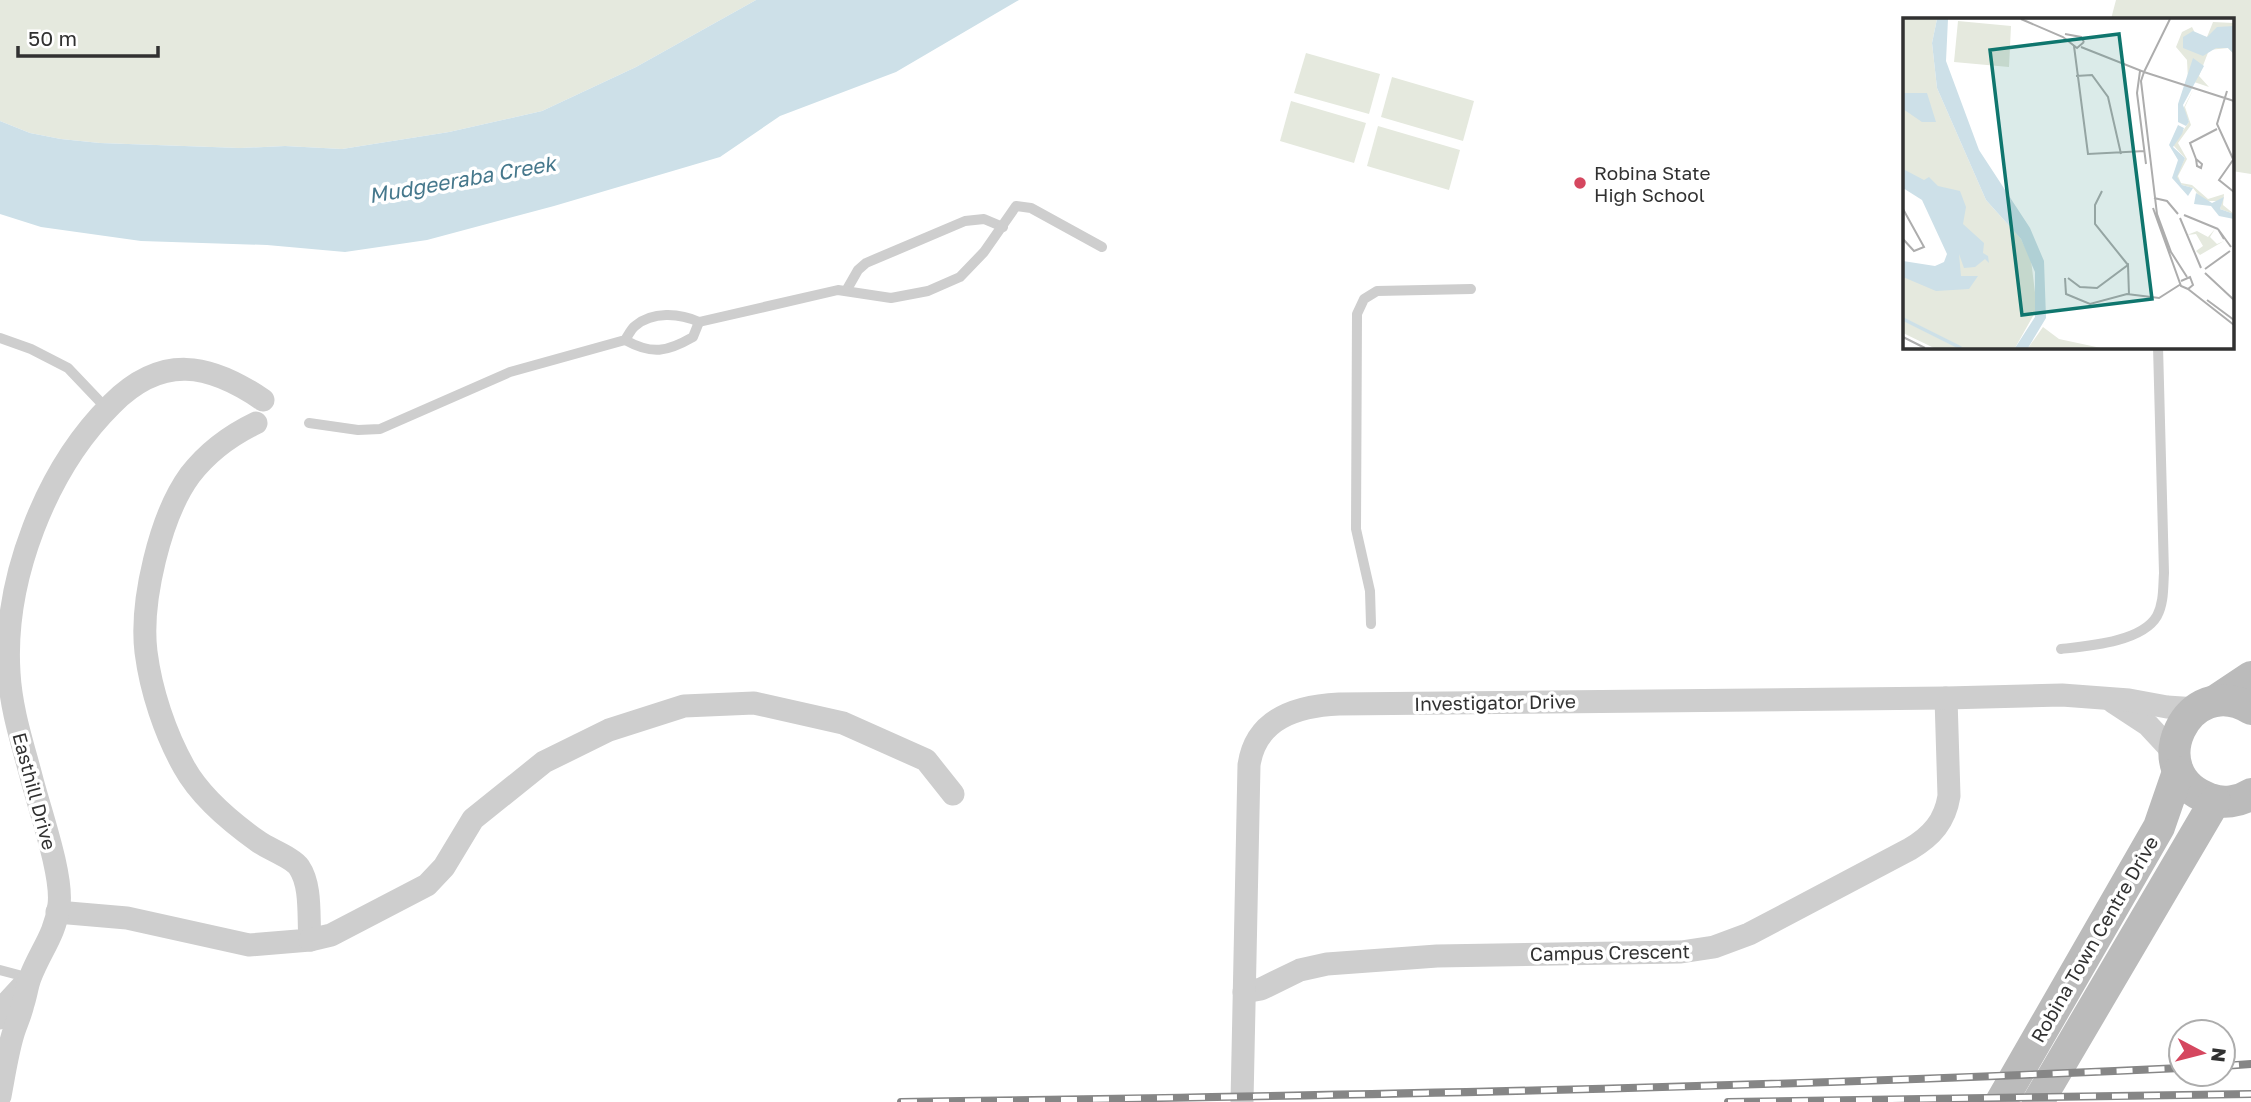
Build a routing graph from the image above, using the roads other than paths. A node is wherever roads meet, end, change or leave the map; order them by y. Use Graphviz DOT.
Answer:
graph roads {
  1 [pos="1003,228"];
  2 [pos="1102,247"];
  3 [pos="1471,289"];
  4 [pos="846,291"];
  5 [pos="699,322"];
  6 [pos="0,338"];
  7 [pos="625,340"];
  8 [pos="2158,348"];
  9 [pos="263,400"];
  10 [pos="107,408"];
  11 [pos="256,423"];
  12 [pos="309,423"];
  13 [pos="6,609"];
  14 [pos="1371,624"];
  15 [pos="2061,649"];
  16 [pos="2251,677"];
  17 [pos="1946,698"];
  18 [pos="2108,699"];
  19 [pos="2206,705"];
  20 [pos="2251,709"];
  21 [pos="2176,762"];
  22 [pos="953,793"];
  23 [pos="2251,794"];
  24 [pos="2215,801"];
  25 [pos="57,912"];
  26 [pos="310,940"];
  27 [pos="1245,960"];
  28 [pos="0,970"];
  29 [pos="1289,974"];
  30 [pos="30,978"];
  31 [pos="1244,992"];
  32 [pos="0,1018"];
  33 [pos="0,1096"];
  34 [pos="1242,1102"];
  35 [pos="2001,1102"];
  36 [pos="2038,1102"];
  1 -- 2 [label="lane"];
  1 -- 4 [label="lane"];
  1 -- 4 [label="lane"];
  3 -- 14 [label="lane"];
  4 -- 5 [label="lane"];
  5 -- 7 [label="lane"];
  5 -- 7 [label="lane"];
  6 -- 10 [label="lane"];
  7 -- 12 [label="lane"];
  8 -- 15 [label="lane"];
  9 -- 10 [label="street, Easthill Drive"];
  10 -- 13 [label="street, Easthill Drive"];
  11 -- 26 [label="street"];
  13 -- 25 [label="street, Easthill Drive"];
  16 -- 19 [label="main road"];
  17 -- 18 [label="street, Investigator Drive"];
  17 -- 27 [label="street, Investigator Drive"];
  17 -- 29 [label="street, Campus Crescent"];
  18 -- 19 [label="street, Investigator Drive"];
  18 -- 21 [label="street, Investigator Drive"];
  19 -- 20 [label="main road"];
  19 -- 21 [label="main road, Robina Town Centre Drive"];
  21 -- 24 [label="main road"];
  21 -- 35 [label="main road, Robina Town Centre Drive"];
  22 -- 26 [label="street"];
  23 -- 24 [label="main road"];
  24 -- 36 [label="main road, Robina Town Centre Drive"];
  25 -- 26 [label="street"];
  25 -- 30 [label="street, Easthill Drive"];
  27 -- 29 [label="street"];
  27 -- 31 [label="street, Investigator Drive"];
  28 -- 30 [label="lane"];
  29 -- 31 [label="street, Campus Crescent"];
  30 -- 32 [label="street, Easthill Drive"];
  30 -- 33 [label="street, Easthill Drive"];
  31 -- 34 [label="street, Investigator Drive"];
}
